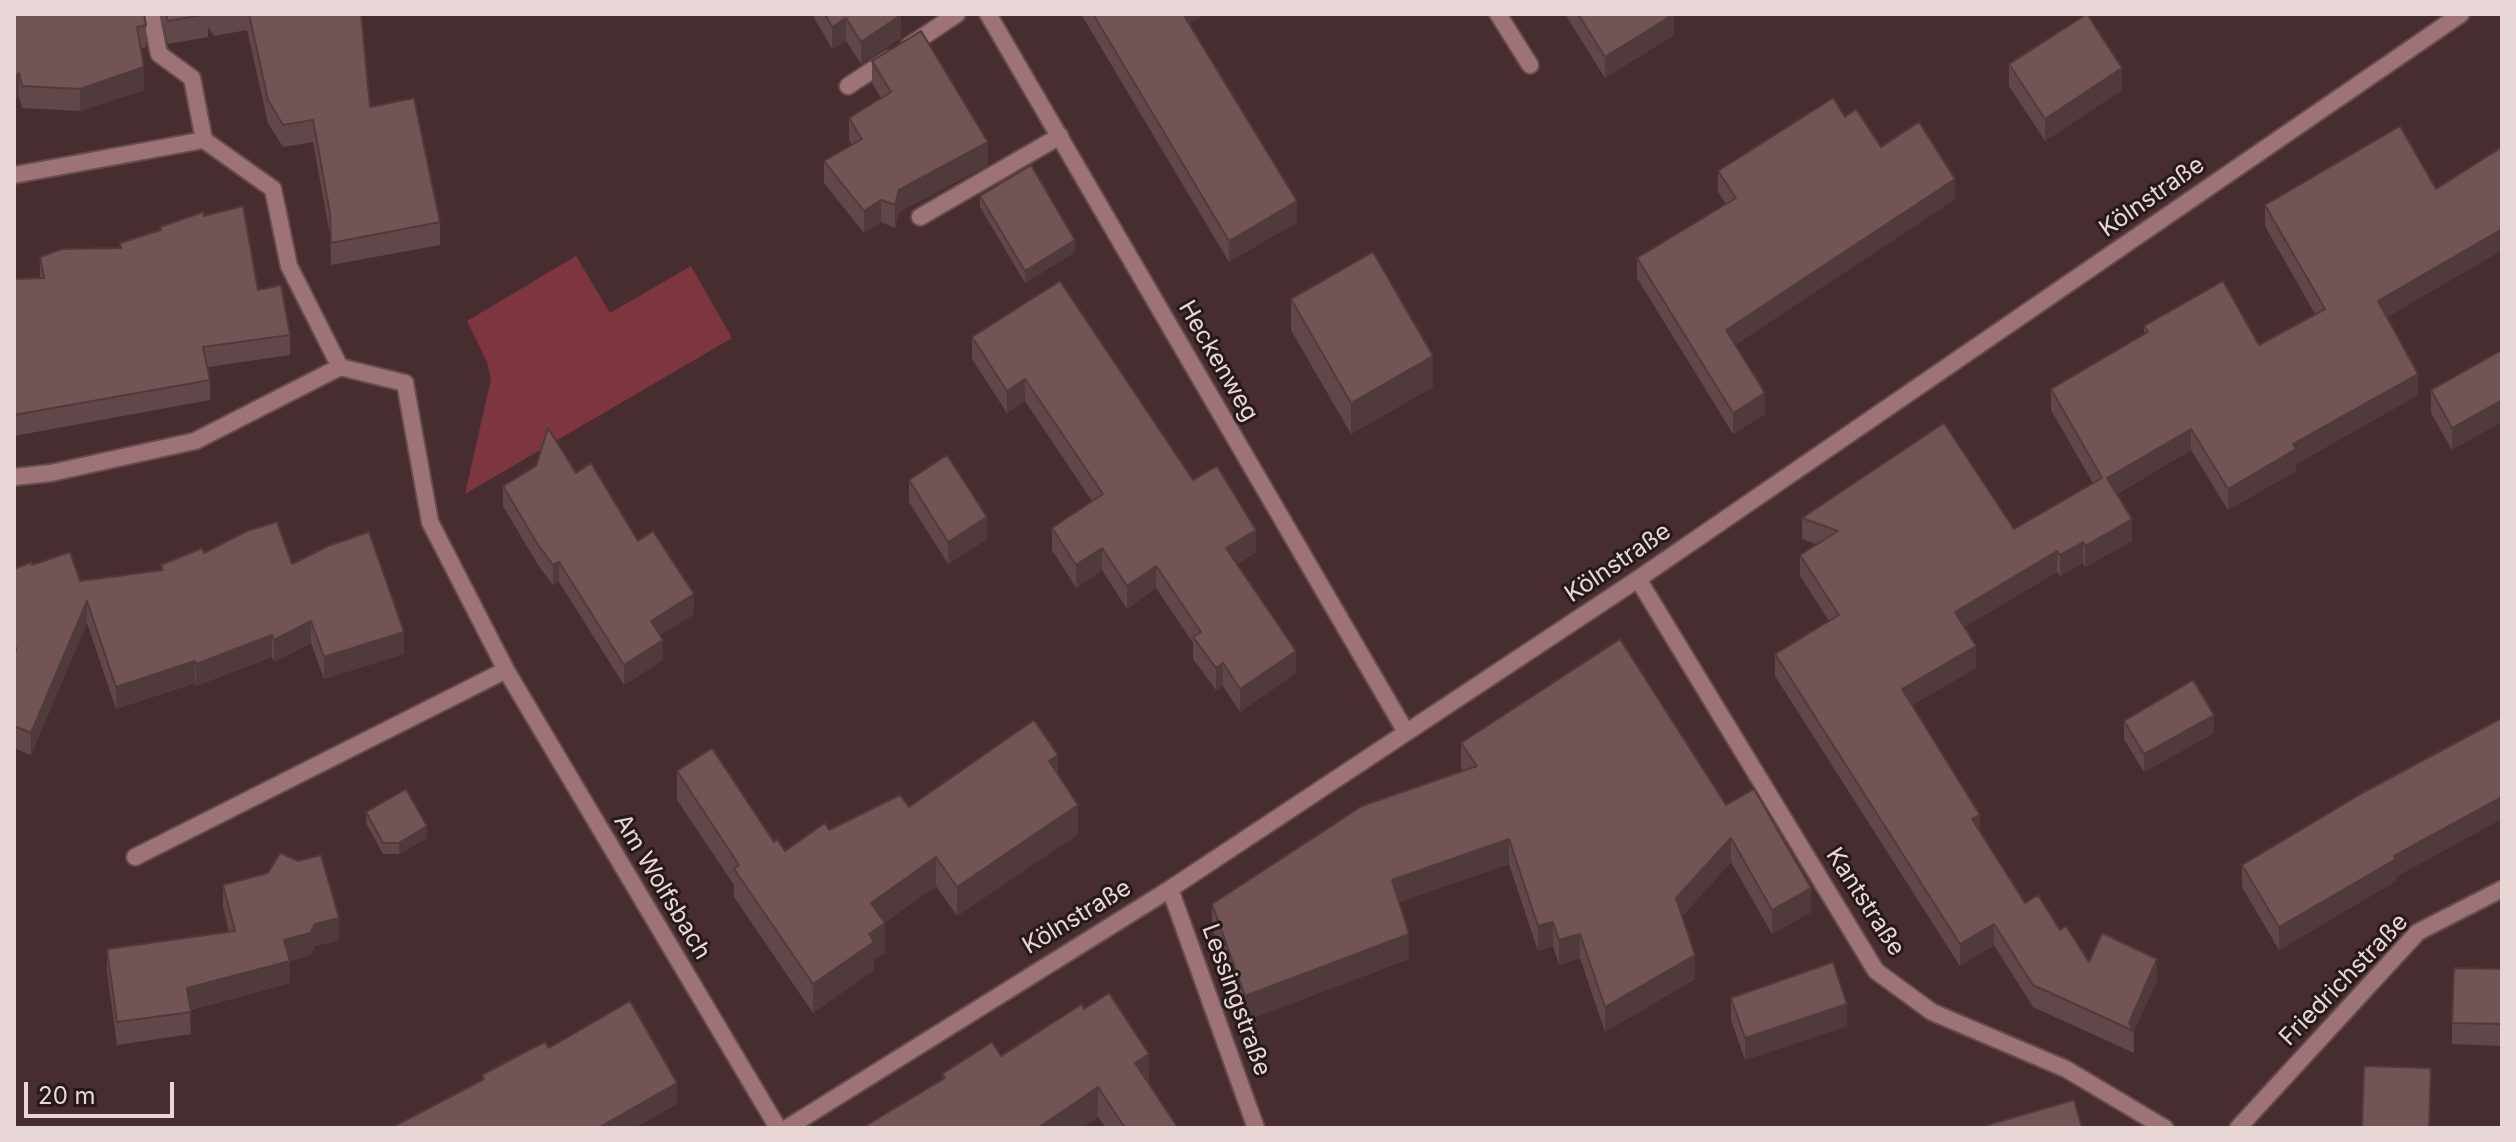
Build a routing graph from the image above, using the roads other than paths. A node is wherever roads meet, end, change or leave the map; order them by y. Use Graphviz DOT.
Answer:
graph roads {
  1 [pos="151,14"];
  2 [pos="957,14"];
  3 [pos="988,14"];
  4 [pos="1498,14"];
  5 [pos="2461,14"];
  6 [pos="1530,65"];
  7 [pos="848,86"];
  8 [pos="1060,136"];
  9 [pos="204,140"];
  10 [pos="14,175"];
  11 [pos="920,217"];
  12 [pos="340,367"];
  13 [pos="14,477"];
  14 [pos="1638,579"];
  15 [pos="506,670"];
  16 [pos="1406,732"];
  17 [pos="135,857"];
  18 [pos="1170,889"];
  19 [pos="2502,889"];
  20 [pos="778,1128"];
  21 [pos="787,1128"];
  22 [pos="1256,1128"];
  23 [pos="2165,1128"];
  24 [pos="2238,1128"];
  1 -- 9 [label="street"];
  2 -- 7 [label="street"];
  3 -- 8 [label="street, Heckenweg"];
  4 -- 6 [label="street"];
  5 -- 14 [label="street, Kölnstraße"];
  8 -- 11 [label="street"];
  8 -- 16 [label="street, Heckenweg"];
  9 -- 10 [label="street"];
  9 -- 12 [label="street"];
  12 -- 13 [label="street"];
  12 -- 15 [label="street, Am Wolfsbach"];
  14 -- 16 [label="street, Kölnstraße"];
  14 -- 23 [label="street, Kantstraße"];
  15 -- 17 [label="street"];
  15 -- 20 [label="street, Am Wolfsbach"];
  16 -- 18 [label="street, Kölnstraße"];
  18 -- 21 [label="street, Kölnstraße"];
  18 -- 22 [label="street, Lessingstraße"];
  19 -- 24 [label="street, Friedrichstraße"];
}
